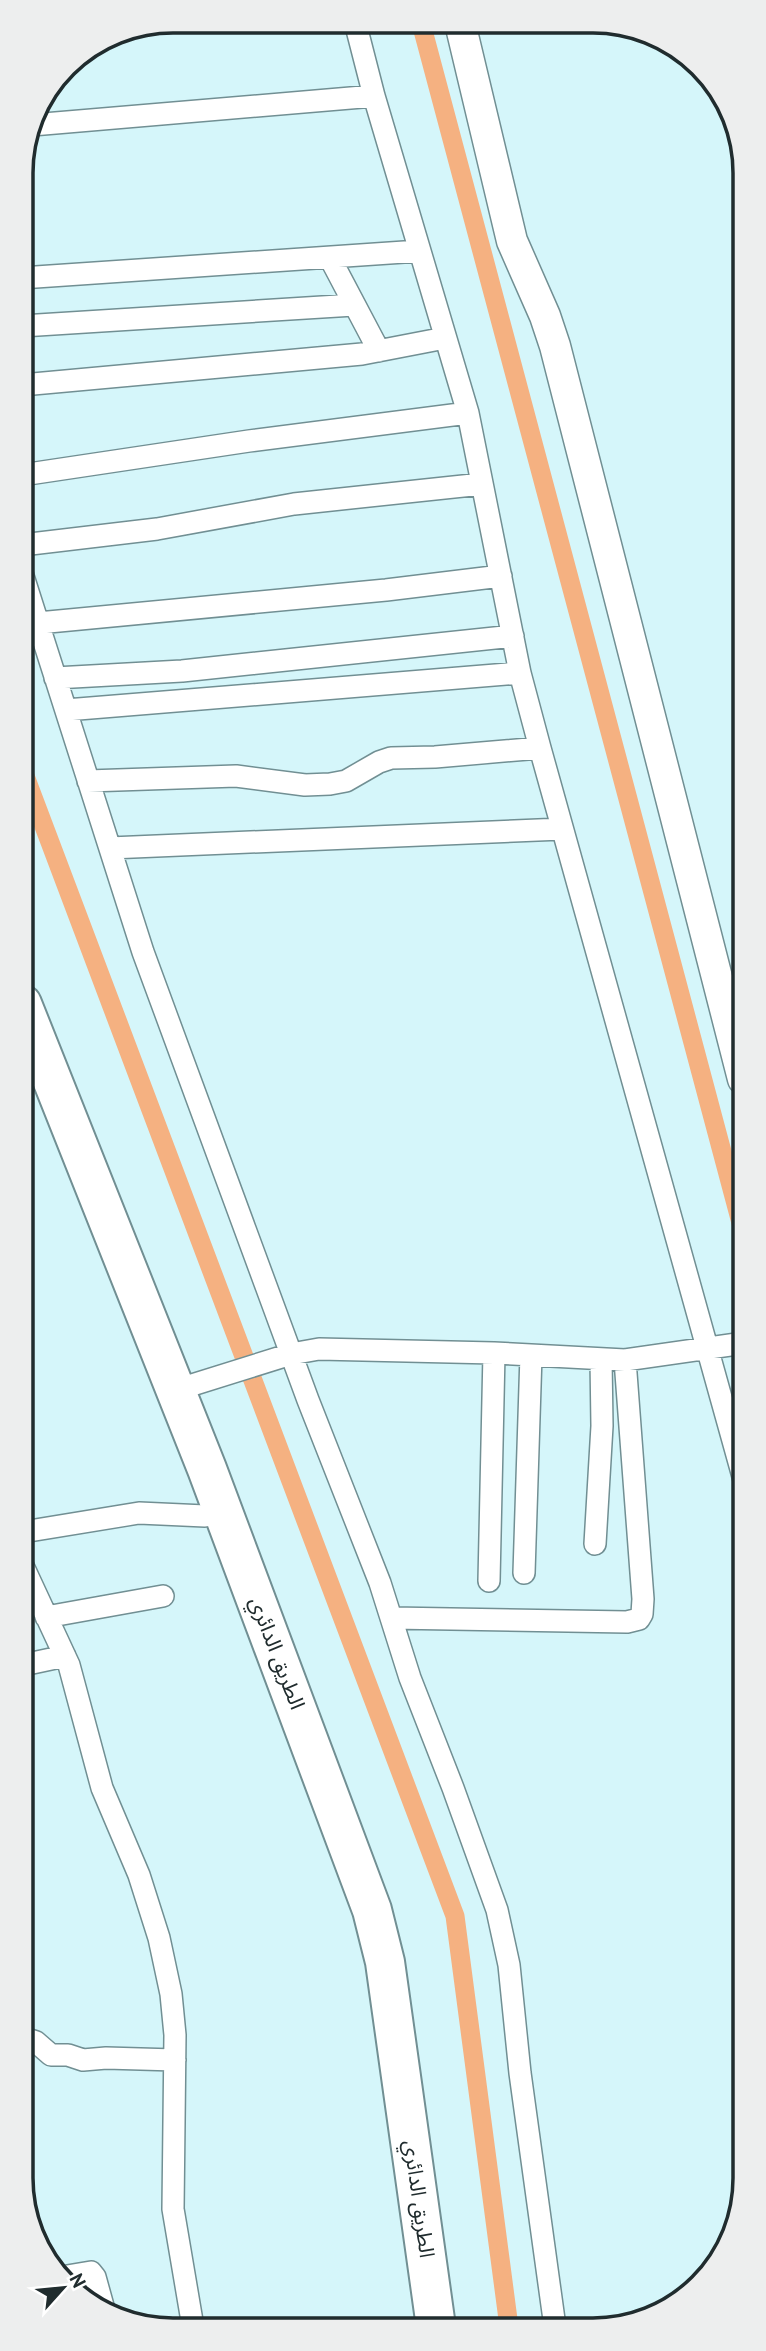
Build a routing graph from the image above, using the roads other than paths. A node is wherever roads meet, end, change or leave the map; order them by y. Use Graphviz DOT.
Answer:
graph roads {
  1 [pos="358,33"];
  2 [pos="462,33"];
  3 [pos="374,96"];
  4 [pos="43,124"];
  5 [pos="419,251"];
  6 [pos="330,258"];
  7 [pos="34,277"];
  8 [pos="354,305"];
  9 [pos="34,325"];
  10 [pos="445,338"];
  11 [pos="379,351"];
  12 [pos="34,384"];
  13 [pos="468,413"];
  14 [pos="34,473"];
  15 [pos="482,484"];
  16 [pos="34,544"];
  17 [pos="501,576"];
  18 [pos="34,610"];
  19 [pos="38,623"];
  20 [pos="513,636"];
  21 [pos="520,673"];
  22 [pos="55,678"];
  23 [pos="65,710"];
  24 [pos="540,748"];
  25 [pos="89,781"];
  26 [pos="562,830"];
  27 [pos="110,848"];
  28 [pos="733,1006"];
  29 [pos="34,1030"];
  30 [pos="34,1089"];
  31 [pos="732,1345"];
  32 [pos="706,1349"];
  33 [pos="494,1353"];
  34 [pos="531,1355"];
  35 [pos="281,1357"];
  36 [pos="601,1359"];
  37 [pos="625,1360"];
  38 [pos="191,1385"];
  39 [pos="732,1440"];
  40 [pos="205,1516"];
  41 [pos="33,1530"];
  42 [pos="595,1544"];
  43 [pos="524,1573"];
  44 [pos="489,1581"];
  45 [pos="33,1589"];
  46 [pos="163,1596"];
  47 [pos="46,1617"];
  48 [pos="392,1618"];
  49 [pos="65,1656"];
  50 [pos="33,1663"];
  51 [pos="33,2041"];
  52 [pos="175,2060"];
  53 [pos="191,2318"];
  54 [pos="414,2318"];
  55 [pos="435,2318"];
  56 [pos="554,2318"];
  1 -- 3 [label="street"];
  2 -- 28 [label="street"];
  3 -- 4 [label="street"];
  3 -- 5 [label="street"];
  5 -- 6 [label="street"];
  5 -- 10 [label="street"];
  6 -- 7 [label="street"];
  6 -- 8 [label="street"];
  8 -- 9 [label="street"];
  8 -- 11 [label="street"];
  10 -- 11 [label="street"];
  10 -- 13 [label="street"];
  11 -- 12 [label="street"];
  13 -- 14 [label="street"];
  13 -- 15 [label="street"];
  15 -- 16 [label="street"];
  15 -- 17 [label="street"];
  17 -- 19 [label="street"];
  17 -- 20 [label="street"];
  18 -- 19 [label="street"];
  19 -- 22 [label="street"];
  20 -- 21 [label="street"];
  20 -- 22 [label="street"];
  21 -- 23 [label="street"];
  21 -- 24 [label="street"];
  22 -- 23 [label="street"];
  23 -- 25 [label="street"];
  24 -- 25 [label="street"];
  24 -- 26 [label="street"];
  25 -- 27 [label="street"];
  26 -- 27 [label="street"];
  26 -- 32 [label="street"];
  27 -- 35 [label="street"];
  29 -- 38 [label="highway, الطريق الدائري"];
  30 -- 40 [label="highway, الطريق الدائري"];
  31 -- 32 [label="street"];
  32 -- 37 [label="street"];
  32 -- 39 [label="street"];
  33 -- 34 [label="street"];
  33 -- 35 [label="street"];
  33 -- 44 [label="street"];
  34 -- 36 [label="street"];
  34 -- 43 [label="street"];
  35 -- 38 [label="street"];
  35 -- 48 [label="street"];
  36 -- 37 [label="street"];
  36 -- 42 [label="street"];
  37 -- 48 [label="street"];
  38 -- 55 [label="highway, الطريق الدائري"];
  40 -- 41 [label="street"];
  40 -- 54 [label="highway, الطريق الدائري"];
  45 -- 47 [label="street"];
  46 -- 47 [label="street"];
  47 -- 49 [label="street"];
  48 -- 56 [label="street"];
  49 -- 50 [label="street"];
  49 -- 52 [label="street"];
  51 -- 52 [label="street"];
  52 -- 53 [label="street"];
}
